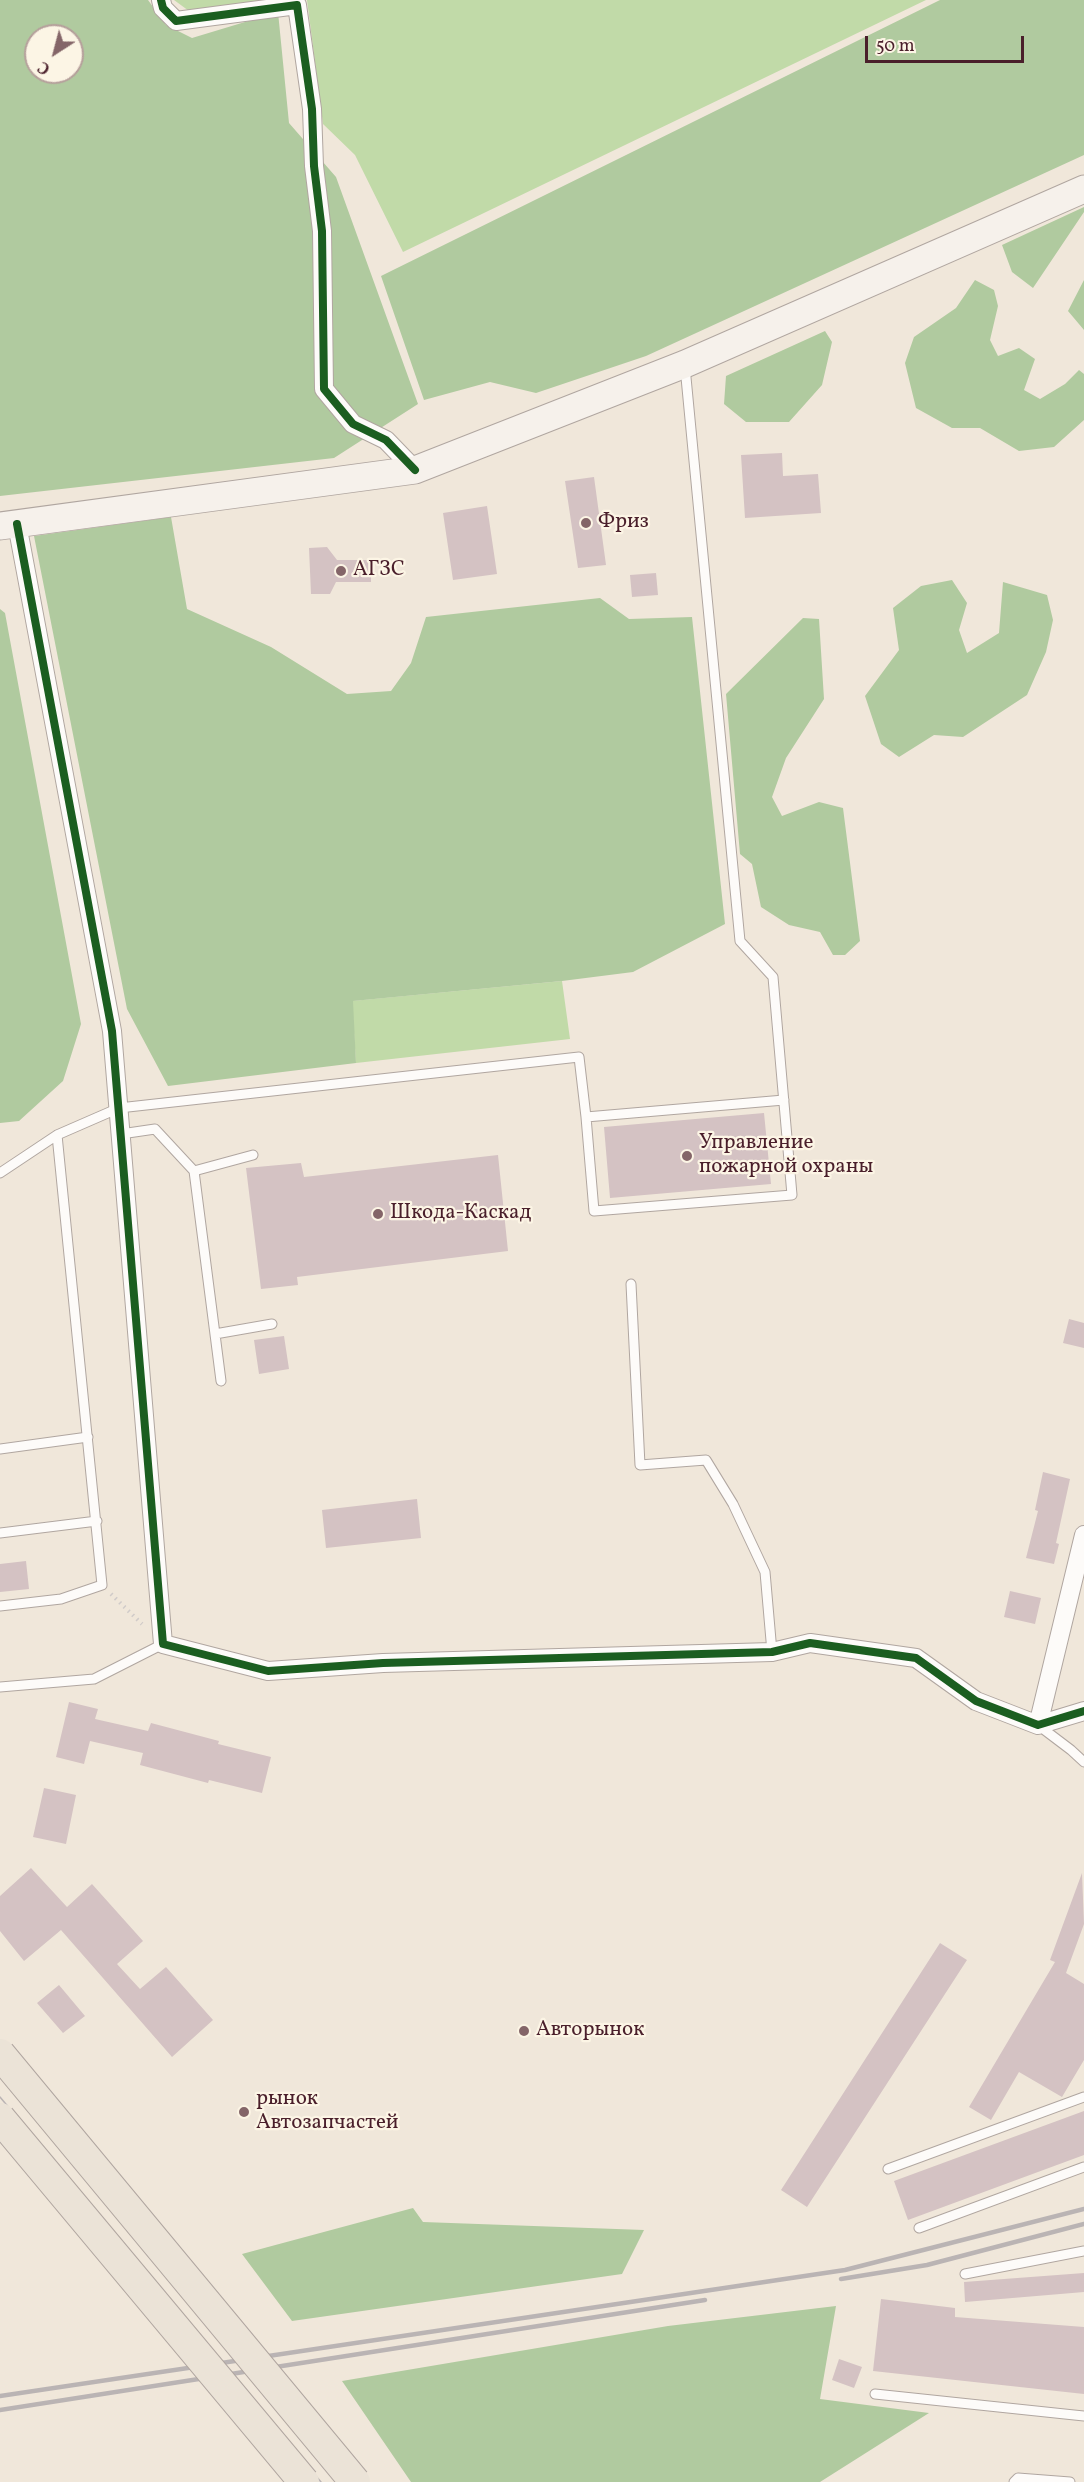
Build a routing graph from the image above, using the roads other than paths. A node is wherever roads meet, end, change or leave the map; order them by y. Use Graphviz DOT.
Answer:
graph roads {
  1 [pos="160,0"];
  2 [pos="1084,189"];
  3 [pos="685,364"];
  4 [pos="415,470"];
  5 [pos="8,525"];
  6 [pos="784,1100"];
  7 [pos="119,1108"];
  8 [pos="586,1117"];
  9 [pos="121,1134"];
  10 [pos="57,1135"];
  11 [pos="253,1155"];
  12 [pos="194,1171"];
  13 [pos="0,1173"];
  14 [pos="631,1284"];
  15 [pos="272,1324"];
  16 [pos="215,1334"];
  17 [pos="221,1381"];
  18 [pos="88,1437"];
  19 [pos="0,1449"];
  20 [pos="97,1521"];
  21 [pos="0,1533"];
  22 [pos="1084,1535"];
  23 [pos="0,1606"];
  24 [pos="163,1644"];
  25 [pos="772,1652"];
  26 [pos="0,1687"];
  27 [pos="1084,1712"];
  28 [pos="1038,1725"];
  29 [pos="1084,1762"];
  30 [pos="0,2054"];
  31 [pos="1084,2097"];
  32 [pos="0,2118"];
  33 [pos="1084,2167"];
  34 [pos="888,2169"];
  35 [pos="919,2228"];
  36 [pos="1084,2251"];
  37 [pos="965,2274"];
  38 [pos="874,2394"];
  39 [pos="1084,2416"];
  40 [pos="304,2482"];
  41 [pos="355,2482"];
  42 [pos="1014,2482"];
  43 [pos="1070,2482"];
  1 -- 4 [label="street"];
  2 -- 3 [label="main road"];
  3 -- 4 [label="main road"];
  3 -- 6 [label="lane"];
  4 -- 5 [label="main road"];
  5 -- 7 [label="street"];
  6 -- 8 [label="lane"];
  6 -- 8 [label="lane"];
  7 -- 8 [label="lane"];
  7 -- 9 [label="street"];
  7 -- 10 [label="lane"];
  9 -- 12 [label="lane"];
  9 -- 24 [label="street"];
  10 -- 13 [label="lane"];
  10 -- 18 [label="lane"];
  11 -- 12 [label="lane"];
  12 -- 16 [label="lane"];
  14 -- 25 [label="lane"];
  15 -- 16 [label="lane"];
  16 -- 17 [label="lane"];
  18 -- 19 [label="lane"];
  18 -- 20 [label="lane"];
  20 -- 21 [label="lane"];
  20 -- 23 [label="lane"];
  22 -- 28 [label="street"];
  24 -- 25 [label="street"];
  24 -- 26 [label="lane"];
  25 -- 28 [label="street"];
  27 -- 28 [label="street"];
  28 -- 29 [label="lane"];
  30 -- 41 [label="main road, bridge"];
  31 -- 34 [label="lane"];
  32 -- 40 [label="main road, bridge"];
  33 -- 35 [label="lane"];
  36 -- 37 [label="lane"];
  38 -- 39 [label="lane"];
  42 -- 43 [label="lane"];
}
